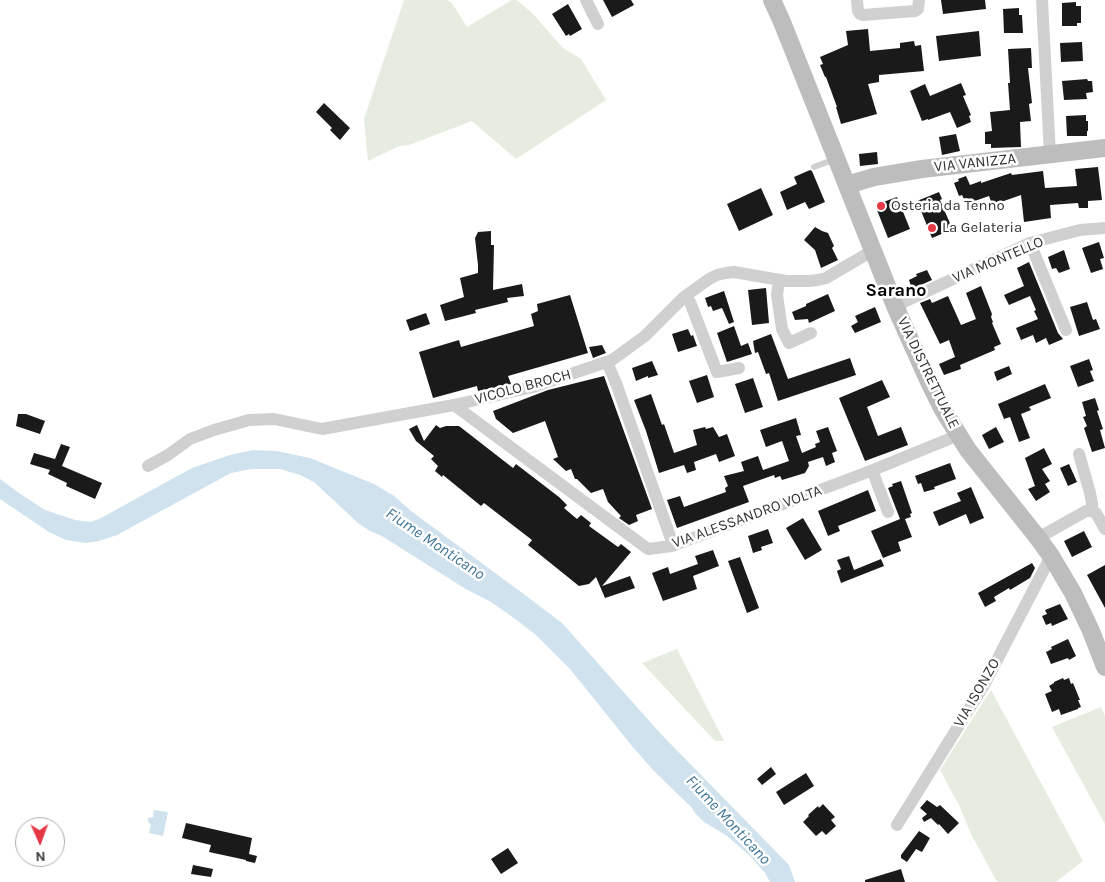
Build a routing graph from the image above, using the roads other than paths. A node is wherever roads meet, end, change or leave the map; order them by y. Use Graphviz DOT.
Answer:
graph roads {
  1 [pos="586,0"];
  2 [pos="772,0"];
  3 [pos="857,0"];
  4 [pos="918,0"];
  5 [pos="1042,0"];
  6 [pos="598,24"];
  7 [pos="1105,148"];
  8 [pos="1050,155"];
  9 [pos="837,158"];
  10 [pos="814,167"];
  11 [pos="847,185"];
  12 [pos="1105,228"];
  13 [pos="1030,243"];
  14 [pos="872,251"];
  15 [pos="779,280"];
  16 [pos="684,297"];
  17 [pos="895,306"];
  18 [pos="1066,330"];
  19 [pos="811,333"];
  20 [pos="607,362"];
  21 [pos="738,368"];
  22 [pos="454,405"];
  23 [pos="958,434"];
  24 [pos="1078,454"];
  25 [pos="148,466"];
  26 [pos="874,470"];
  27 [pos="888,512"];
  28 [pos="1098,513"];
  29 [pos="1105,529"];
  30 [pos="1038,538"];
  31 [pos="672,546"];
  32 [pos="1051,556"];
  33 [pos="1105,667"];
  34 [pos="897,825"];
  1 -- 6 [label="street"];
  2 -- 9 [label="main road, VIA DISTRETTUALE"];
  3 -- 4 [label="street"];
  5 -- 8 [label="street"];
  7 -- 8 [label="main road, VIA VANIZZA"];
  8 -- 11 [label="main road, VIA VANIZZA"];
  9 -- 10 [label="lane"];
  9 -- 11 [label="main road, VIA DISTRETTUALE"];
  11 -- 14 [label="main road, VIA DISTRETTUALE"];
  12 -- 13 [label="street, VIA MONTELLO"];
  13 -- 17 [label="street, VIA MONTELLO"];
  13 -- 18 [label="street"];
  14 -- 15 [label="street, VICOLO BROCH"];
  14 -- 17 [label="main road, VIA DISTRETTUALE"];
  15 -- 16 [label="street, VICOLO BROCH"];
  15 -- 19 [label="street"];
  16 -- 20 [label="street, VICOLO BROCH"];
  16 -- 21 [label="street"];
  17 -- 23 [label="main road, VIA DISTRETTUALE"];
  20 -- 22 [label="street, VICOLO BROCH"];
  20 -- 31 [label="street"];
  22 -- 25 [label="street, VICOLO BROCH"];
  22 -- 31 [label="street, VIA ALESSANDRO VOLTA"];
  23 -- 26 [label="street, VIA ALESSANDRO VOLTA"];
  23 -- 30 [label="main road, VIA DISTRETTUALE"];
  24 -- 28 [label="street"];
  26 -- 27 [label="street"];
  26 -- 31 [label="street, VIA ALESSANDRO VOLTA"];
  28 -- 29 [label="street"];
  28 -- 30 [label="street"];
  30 -- 32 [label="main road, VIA DISTRETTUALE"];
  32 -- 33 [label="main road, VIA DISTRETTUALE"];
  32 -- 34 [label="street, VIA ISONZO"];
}
